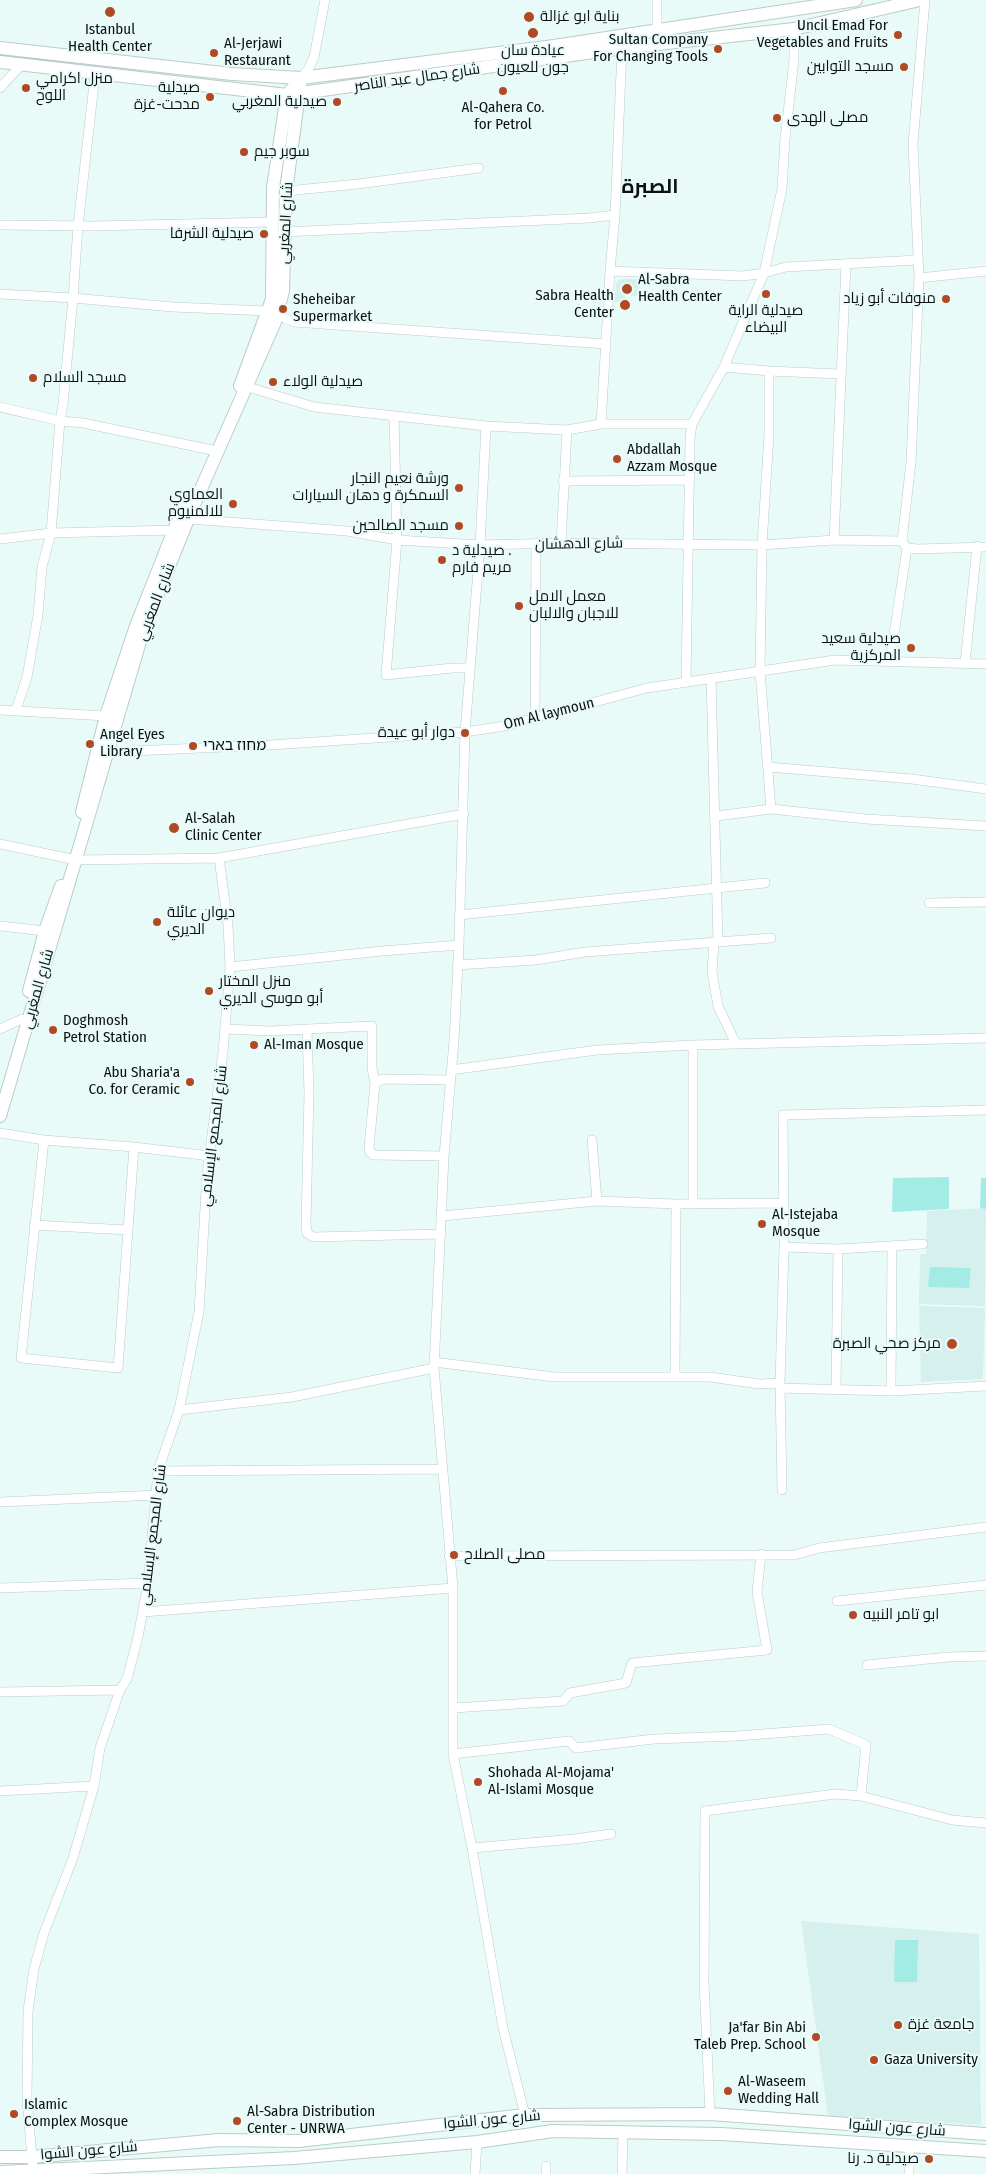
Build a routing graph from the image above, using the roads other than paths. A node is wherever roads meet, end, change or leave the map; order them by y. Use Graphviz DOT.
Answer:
graph roads {
  1 [pos="324,0"];
  2 [pos="658,0"];
  3 [pos="856,0"];
  4 [pos="920,0"];
  5 [pos="925,0"];
  6 [pos="794,29"];
  7 [pos="656,31"];
  8 [pos="657,44"];
  9 [pos="0,48"];
  10 [pos="622,48"];
  11 [pos="0,62"];
  12 [pos="22,64"];
  13 [pos="96,74"];
  14 [pos="301,78"];
  15 [pos="0,88"];
  16 [pos="292,94"];
  17 [pos="479,168"];
  18 [pos="286,191"];
  19 [pos="615,215"];
  20 [pos="272,222"];
  21 [pos="0,225"];
  22 [pos="78,226"];
  23 [pos="284,232"];
  24 [pos="918,260"];
  25 [pos="846,264"];
  26 [pos="610,271"];
  27 [pos="986,271"];
  28 [pos="764,273"];
  29 [pos="919,278"];
  30 [pos="0,294"];
  31 [pos="73,298"];
  32 [pos="273,313"];
  33 [pos="606,344"];
  34 [pos="724,367"];
  35 [pos="769,372"];
  36 [pos="840,374"];
  37 [pos="248,387"];
  38 [pos="0,407"];
  39 [pos="394,416"];
  40 [pos="60,421"];
  41 [pos="601,424"];
  42 [pos="692,424"];
  43 [pos="486,426"];
  44 [pos="567,430"];
  45 [pos="212,450"];
  46 [pos="688,480"];
  47 [pos="563,481"];
  48 [pos="189,519"];
  49 [pos="174,530"];
  50 [pos="51,533"];
  51 [pos="0,539"];
  52 [pos="397,540"];
  53 [pos="834,540"];
  54 [pos="561,543"];
  55 [pos="687,543"];
  56 [pos="536,544"];
  57 [pos="480,545"];
  58 [pos="762,545"];
  59 [pos="905,545"];
  60 [pos="981,546"];
  61 [pos="890,661"];
  62 [pos="965,663"];
  63 [pos="986,664"];
  64 [pos="469,668"];
  65 [pos="760,671"];
  66 [pos="711,678"];
  67 [pos="686,682"];
  68 [pos="0,710"];
  69 [pos="16,710"];
  70 [pos="106,716"];
  71 [pos="535,718"];
  72 [pos="465,732"];
  73 [pos="109,752"];
  74 [pos="768,767"];
  75 [pos="986,789"];
  76 [pos="772,809"];
  77 [pos="464,814"];
  78 [pos="716,816"];
  79 [pos="986,826"];
  80 [pos="0,844"];
  81 [pos="219,858"];
  82 [pos="73,859"];
  83 [pos="765,883"];
  84 [pos="716,889"];
  85 [pos="986,902"];
  86 [pos="929,903"];
  87 [pos="460,915"];
  88 [pos="0,926"];
  89 [pos="45,931"];
  90 [pos="771,938"];
  91 [pos="716,942"];
  92 [pos="459,945"];
  93 [pos="458,965"];
  94 [pos="230,967"];
  95 [pos="22,1019"];
  96 [pos="0,1029"];
  97 [pos="225,1029"];
  98 [pos="307,1029"];
  99 [pos="986,1038"];
  100 [pos="736,1044"];
  101 [pos="693,1045"];
  102 [pos="451,1070"];
  103 [pos="450,1080"];
  104 [pos="375,1084"];
  105 [pos="0,1091"];
  106 [pos="986,1110"];
  107 [pos="0,1116"];
  108 [pos="0,1134"];
  109 [pos="44,1140"];
  110 [pos="592,1140"];
  111 [pos="134,1147"];
  112 [pos="210,1156"];
  113 [pos="444,1156"];
  114 [pos="597,1201"];
  115 [pos="782,1203"];
  116 [pos="676,1204"];
  117 [pos="694,1204"];
  118 [pos="442,1216"];
  119 [pos="34,1224"];
  120 [pos="128,1230"];
  121 [pos="441,1234"];
  122 [pos="923,1244"];
  123 [pos="892,1246"];
  124 [pos="784,1247"];
  125 [pos="838,1249"];
  126 [pos="434,1365"];
  127 [pos="675,1376"];
  128 [pos="780,1386"];
  129 [pos="986,1386"];
  130 [pos="836,1388"];
  131 [pos="891,1391"];
  132 [pos="179,1410"];
  133 [pos="442,1469"];
  134 [pos="158,1471"];
  135 [pos="782,1490"];
  136 [pos="157,1495"];
  137 [pos="0,1502"];
  138 [pos="986,1527"];
  139 [pos="761,1554"];
  140 [pos="450,1556"];
  141 [pos="148,1583"];
  142 [pos="986,1585"];
  143 [pos="0,1588"];
  144 [pos="453,1588"];
  145 [pos="837,1601"];
  146 [pos="142,1612"];
  147 [pos="986,1656"];
  148 [pos="867,1665"];
  149 [pos="120,1690"];
  150 [pos="0,1692"];
  151 [pos="453,1708"];
  152 [pos="453,1754"];
  153 [pos="94,1786"];
  154 [pos="0,1791"];
  155 [pos="861,1796"];
  156 [pos="986,1823"];
  157 [pos="611,1834"];
  158 [pos="472,1848"];
  159 [pos="710,2114"];
  160 [pos="524,2115"];
  161 [pos="623,2133"];
  162 [pos="986,2134"];
  163 [pos="476,2142"];
  164 [pos="909,2146"];
  165 [pos="986,2151"];
  166 [pos="86,2152"];
  167 [pos="0,2157"];
  168 [pos="32,2157"];
  169 [pos="33,2170"];
  170 [pos="0,2172"];
  171 [pos="84,2172"];
  172 [pos="475,2174"];
  173 [pos="622,2174"];
  174 [pos="909,2174"];
  1 -- 14 [label="street"];
  2 -- 7 [label="street"];
  3 -- 7 [label="main road, شارع جمال عبد الناصر"];
  4 -- 6 [label="main road, شارع جمال عبد الناصر"];
  5 -- 24 [label="street"];
  6 -- 8 [label="main road, شارع جمال عبد الناصر"];
  6 -- 28 [label="street"];
  7 -- 8 [label="street"];
  7 -- 14 [label="main road, شارع جمال عبد الناصر"];
  8 -- 10 [label="main road, شارع جمال عبد الناصر"];
  9 -- 14 [label="main road, شارع جمال عبد الناصر"];
  10 -- 16 [label="main road, شارع جمال عبد الناصر"];
  10 -- 19 [label="street"];
  11 -- 12 [label="main road, شارع جمال عبد الناصر"];
  12 -- 13 [label="main road, شارع جمال عبد الناصر"];
  12 -- 15 [label="street"];
  13 -- 16 [label="main road, شارع جمال عبد الناصر"];
  13 -- 22 [label="street"];
  14 -- 16 [label="main road"];
  16 -- 18 [label="main road, شارع المغربي"];
  16 -- 20 [label="main road, شارع المغربي"];
  17 -- 18 [label="street"];
  18 -- 23 [label="main road, شارع المغربي"];
  19 -- 23 [label="street"];
  19 -- 26 [label="street"];
  20 -- 22 [label="street"];
  20 -- 32 [label="main road, شارع المغربي"];
  21 -- 22 [label="street"];
  22 -- 31 [label="street"];
  23 -- 32 [label="main road, شارع المغربي"];
  24 -- 25 [label="street"];
  24 -- 29 [label="street"];
  25 -- 28 [label="street"];
  25 -- 36 [label="street"];
  26 -- 28 [label="street"];
  26 -- 33 [label="street"];
  27 -- 29 [label="street"];
  28 -- 34 [label="street"];
  29 -- 59 [label="street"];
  30 -- 31 [label="street"];
  31 -- 32 [label="street"];
  31 -- 40 [label="street"];
  32 -- 33 [label="street"];
  32 -- 37 [label="main road, شارع المغربي"];
  32 -- 45 [label="main road, شارع المغربي"];
  33 -- 41 [label="street"];
  34 -- 35 [label="street"];
  34 -- 42 [label="street"];
  35 -- 36 [label="street"];
  35 -- 58 [label="street"];
  36 -- 53 [label="street"];
  37 -- 39 [label="street"];
  37 -- 48 [label="main road, شارع المغربي"];
  38 -- 40 [label="street"];
  39 -- 43 [label="street"];
  39 -- 52 [label="street"];
  40 -- 45 [label="street"];
  40 -- 50 [label="street"];
  41 -- 42 [label="street"];
  41 -- 44 [label="street"];
  42 -- 46 [label="street"];
  43 -- 44 [label="street"];
  43 -- 57 [label="street"];
  44 -- 47 [label="street"];
  45 -- 49 [label="main road, شارع المغربي"];
  46 -- 47 [label="street"];
  46 -- 55 [label="street"];
  47 -- 54 [label="street"];
  48 -- 49 [label="street"];
  48 -- 52 [label="street, شارع الدهشان"];
  48 -- 73 [label="main road, شارع المغربي"];
  49 -- 50 [label="street"];
  49 -- 70 [label="main road, شارع المغربي"];
  50 -- 51 [label="street"];
  50 -- 69 [label="street"];
  52 -- 57 [label="street, شارع الدهشان"];
  52 -- 64 [label="street"];
  53 -- 58 [label="street, شارع الدهشان"];
  53 -- 59 [label="street, شارع الدهشان"];
  54 -- 55 [label="street, شارع الدهشان"];
  54 -- 56 [label="street, شارع الدهشان"];
  55 -- 58 [label="street, شارع الدهشان"];
  55 -- 67 [label="street"];
  56 -- 57 [label="street, شارع الدهشان"];
  56 -- 71 [label="street"];
  57 -- 64 [label="street"];
  58 -- 65 [label="street"];
  59 -- 60 [label="street, شارع الدهشان"];
  59 -- 61 [label="street"];
  60 -- 62 [label="street"];
  61 -- 62 [label="street, Om Al laymoun"];
  61 -- 65 [label="street, Om Al laymoun"];
  62 -- 63 [label="street, Om Al laymoun"];
  64 -- 72 [label="street"];
  65 -- 66 [label="street, Om Al laymoun"];
  65 -- 74 [label="street"];
  66 -- 67 [label="street, Om Al laymoun"];
  66 -- 78 [label="street"];
  67 -- 71 [label="street, Om Al laymoun"];
  68 -- 69 [label="street"];
  69 -- 70 [label="street"];
  70 -- 82 [label="main road, شارع المغربي"];
  71 -- 72 [label="street, Om Al laymoun"];
  72 -- 73 [label="street, Om Al laymoun"];
  72 -- 77 [label="street"];
  73 -- 82 [label="main road, شارع المغربي"];
  74 -- 75 [label="street"];
  74 -- 76 [label="street"];
  76 -- 78 [label="street"];
  76 -- 79 [label="street"];
  77 -- 81 [label="street"];
  77 -- 87 [label="street"];
  78 -- 84 [label="street"];
  80 -- 82 [label="street"];
  81 -- 82 [label="street"];
  81 -- 94 [label="street, شارع المجمع الإسلامي"];
  82 -- 89 [label="main road, شارع المغربي"];
  82 -- 107 [label="main road, شارع المغربي"];
  83 -- 84 [label="street"];
  84 -- 87 [label="street"];
  84 -- 91 [label="street"];
  85 -- 86 [label="street"];
  87 -- 92 [label="street"];
  88 -- 89 [label="street"];
  89 -- 95 [label="main road, شارع المغربي"];
  90 -- 91 [label="street"];
  91 -- 93 [label="street"];
  91 -- 100 [label="street"];
  92 -- 93 [label="street"];
  92 -- 94 [label="street"];
  93 -- 102 [label="street"];
  94 -- 97 [label="street, شارع المجمع الإسلامي"];
  95 -- 96 [label="street"];
  95 -- 105 [label="main road, شارع المغربي"];
  97 -- 98 [label="street"];
  97 -- 112 [label="street, شارع المجمع الإسلامي"];
  98 -- 104 [label="street"];
  98 -- 121 [label="street"];
  99 -- 100 [label="street"];
  100 -- 101 [label="street"];
  101 -- 102 [label="street"];
  101 -- 117 [label="street"];
  102 -- 103 [label="street"];
  103 -- 104 [label="street"];
  103 -- 113 [label="street"];
  104 -- 113 [label="street"];
  106 -- 115 [label="street"];
  108 -- 109 [label="street"];
  109 -- 111 [label="street"];
  109 -- 119 [label="street"];
  110 -- 114 [label="street"];
  111 -- 112 [label="street"];
  111 -- 120 [label="street"];
  112 -- 132 [label="street, شارع المجمع الإسلامي"];
  113 -- 118 [label="street"];
  114 -- 116 [label="street"];
  114 -- 118 [label="street"];
  115 -- 117 [label="street"];
  115 -- 124 [label="street"];
  116 -- 117 [label="street"];
  116 -- 127 [label="street"];
  118 -- 121 [label="street"];
  119 -- 120 [label="street"];
  119 -- 120 [label="street"];
  121 -- 126 [label="street"];
  122 -- 123 [label="street"];
  123 -- 125 [label="street"];
  123 -- 131 [label="street"];
  124 -- 125 [label="street"];
  124 -- 128 [label="street"];
  125 -- 130 [label="street"];
  126 -- 127 [label="street"];
  126 -- 132 [label="street"];
  126 -- 133 [label="street"];
  127 -- 128 [label="street"];
  128 -- 130 [label="street"];
  128 -- 135 [label="street"];
  129 -- 131 [label="street"];
  130 -- 131 [label="street"];
  132 -- 134 [label="street, شارع المجمع الإسلامي"];
  133 -- 134 [label="street"];
  133 -- 140 [label="street"];
  134 -- 136 [label="street, شارع المجمع الإسلامي"];
  136 -- 137 [label="street"];
  136 -- 141 [label="street, شارع المجمع الإسلامي"];
  138 -- 139 [label="street"];
  139 -- 140 [label="street"];
  139 -- 151 [label="street"];
  140 -- 144 [label="street"];
  141 -- 143 [label="street"];
  141 -- 146 [label="street, شارع المجمع الإسلامي"];
  142 -- 145 [label="street"];
  144 -- 146 [label="street"];
  144 -- 151 [label="street"];
  146 -- 149 [label="street, شارع المجمع الإسلامي"];
  147 -- 148 [label="street"];
  149 -- 150 [label="street"];
  149 -- 153 [label="street, شارع المجمع الإسلامي"];
  151 -- 152 [label="street"];
  152 -- 155 [label="street"];
  152 -- 158 [label="street"];
  153 -- 154 [label="street"];
  153 -- 168 [label="street, شارع المجمع الإسلامي"];
  155 -- 156 [label="street"];
  155 -- 159 [label="street"];
  157 -- 158 [label="street"];
  158 -- 160 [label="street"];
  159 -- 160 [label="main road, شارع عون الشوا"];
  159 -- 162 [label="main road, شارع عون الشوا"];
  160 -- 166 [label="main road, شارع عون الشوا"];
  161 -- 163 [label="main road, شارع عون الشوا"];
  161 -- 164 [label="main road, شارع عون الشوا"];
  161 -- 173 [label="street"];
  163 -- 171 [label="main road, شارع عون الشوا"];
  163 -- 172 [label="street"];
  164 -- 165 [label="main road, شارع عون الشوا"];
  164 -- 174 [label="street"];
  166 -- 168 [label="main road, شارع عون الشوا"];
  166 -- 171 [label="street"];
  167 -- 168 [label="main road, شارع عون الشوا"];
  168 -- 169 [label="street, شارع المجمع الإسلامي"];
  169 -- 170 [label="main road, شارع عون الشوا"];
  169 -- 171 [label="main road, شارع عون الشوا"];
}
